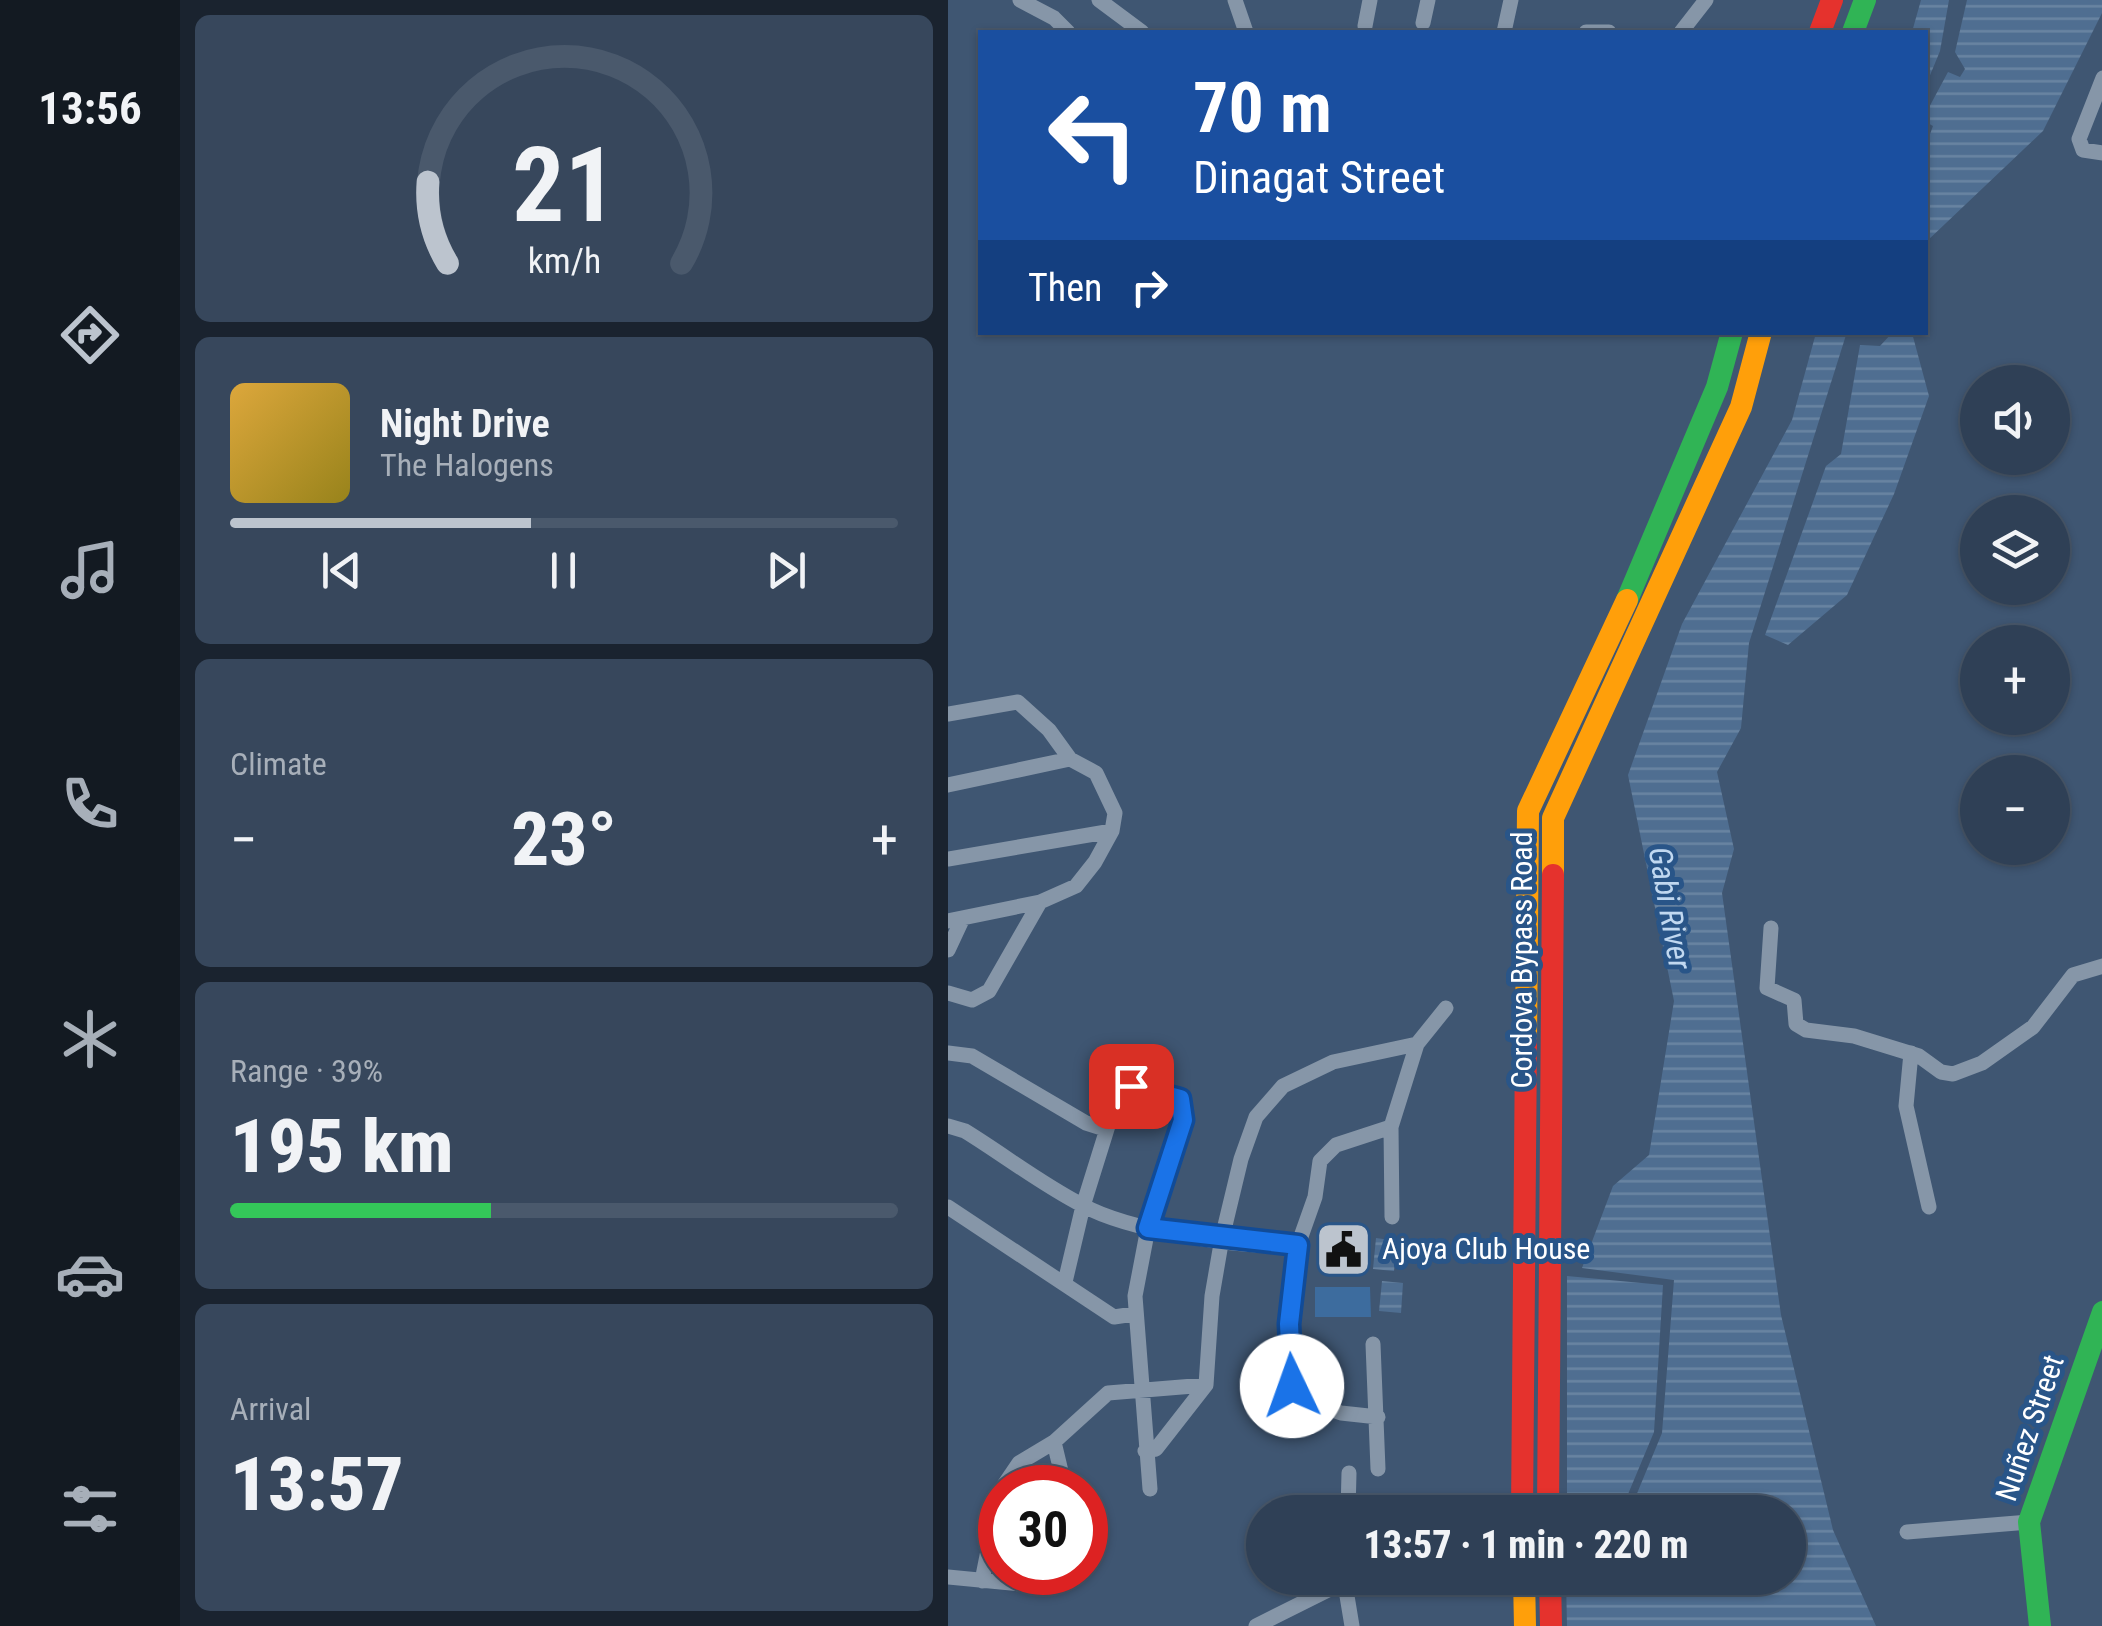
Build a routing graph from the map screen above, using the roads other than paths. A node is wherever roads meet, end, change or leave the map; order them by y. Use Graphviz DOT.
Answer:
graph roads {
  1 [pos="1020,0"];
  2 [pos="1100,0"];
  3 [pos="1235,0"];
  4 [pos="1370,0"];
  5 [pos="1428,0"];
  6 [pos="1510,0"];
  7 [pos="1706,0"];
  8 [pos="1831,1"];
  9 [pos="1858,18"];
  10 [pos="1423,23"];
  11 [pos="1366,26"];
  12 [pos="1066,30"];
  13 [pos="1139,30"];
  14 [pos="1245,30"];
  15 [pos="1504,30"];
  16 [pos="1683,30"];
  17 [pos="1821,30"];
  18 [pos="2102,78"];
  19 [pos="2102,154"];
  20 [pos="1731,335"];
  21 [pos="1760,335"];
  22 [pos="948,714"];
  23 [pos="1070,758"];
  24 [pos="948,785"];
  25 [pos="1112,830"];
  26 [pos="948,859"];
  27 [pos="1040,902"];
  28 [pos="955,921"];
  29 [pos="1771,928"];
  30 [pos="948,950"];
  31 [pos="2102,966"];
  32 [pos="948,993"];
  33 [pos="1446,1008"];
  34 [pos="1416,1044"];
  35 [pos="948,1053"];
  36 [pos="1911,1053"];
  37 [pos="948,1126"];
  38 [pos="1391,1128"];
  39 [pos="1105,1129"];
  40 [pos="1082,1206"];
  41 [pos="1929,1206"];
  42 [pos="948,1207"];
  43 [pos="1392,1217"];
  44 [pos="1148,1228"];
  45 [pos="1222,1238"];
  46 [pos="1298,1245"];
  47 [pos="1065,1282"];
  48 [pos="2102,1312"];
  49 [pos="1134,1314"];
  50 [pos="1373,1344"];
  51 [pos="1523,1376"];
  52 [pos="1549,1376"];
  53 [pos="1206,1386"];
  54 [pos="1142,1390"];
  55 [pos="1378,1417"];
  56 [pos="1054,1442"];
  57 [pos="1146,1451"];
  58 [pos="1018,1465"];
  59 [pos="1060,1465"];
  60 [pos="1378,1469"];
  61 [pos="1349,1473"];
  62 [pos="1150,1489"];
  63 [pos="1348,1495"];
  64 [pos="1522,1495"];
  65 [pos="1548,1495"];
  66 [pos="2029,1522"];
  67 [pos="1906,1532"];
  68 [pos="948,1576"];
  69 [pos="978,1580"];
  70 [pos="1315,1595"];
  71 [pos="1347,1595"];
  72 [pos="1524,1595"];
  73 [pos="1550,1595"];
  74 [pos="1256,1626"];
  75 [pos="1352,1626"];
  76 [pos="1525,1626"];
  77 [pos="1551,1626"];
  78 [pos="2040,1626"];
  1 -- 12 [label="street"];
  2 -- 13 [label="street"];
  3 -- 14 [label="street"];
  4 -- 11 [label="street"];
  5 -- 10 [label="street"];
  6 -- 15 [label="street"];
  7 -- 16 [label="street"];
  8 -- 9 [label="street"];
  8 -- 17 [label="main road"];
  18 -- 19 [label="street"];
  20 -- 51 [label="main road, Cordova Bypass Road"];
  21 -- 52 [label="main road, Cordova Bypass Road"];
  22 -- 23 [label="street"];
  23 -- 24 [label="street"];
  23 -- 25 [label="street"];
  25 -- 26 [label="street"];
  25 -- 27 [label="street"];
  27 -- 28 [label="street"];
  27 -- 32 [label="street"];
  28 -- 30 [label="street"];
  29 -- 36 [label="street"];
  31 -- 36 [label="street"];
  33 -- 34 [label="street"];
  34 -- 38 [label="street"];
  34 -- 45 [label="street"];
  35 -- 39 [label="street"];
  36 -- 41 [label="street"];
  37 -- 40 [label="street"];
  38 -- 43 [label="street"];
  38 -- 46 [label="street"];
  39 -- 40 [label="street"];
  39 -- 44 [label="street"];
  40 -- 44 [label="street"];
  40 -- 47 [label="street"];
  42 -- 47 [label="street"];
  44 -- 45 [label="street"];
  44 -- 49 [label="street"];
  45 -- 46 [label="street"];
  45 -- 53 [label="street"];
  46 -- 55 [label="street"];
  47 -- 49 [label="street"];
  48 -- 66 [label="main road, Nuñez Street"];
  49 -- 54 [label="street"];
  50 -- 55 [label="street"];
  51 -- 52 [label="main road"];
  51 -- 64 [label="main road, Cordova Bypass Road"];
  52 -- 65 [label="main road, Cordova Bypass Road"];
  53 -- 54 [label="street"];
  53 -- 57 [label="street"];
  54 -- 56 [label="street"];
  54 -- 57 [label="street"];
  55 -- 60 [label="street"];
  56 -- 58 [label="street"];
  56 -- 59 [label="street"];
  57 -- 62 [label="street"];
  61 -- 63 [label="street"];
  66 -- 67 [label="street"];
  66 -- 78 [label="main road, Nuñez Street"];
  68 -- 69 [label="street"];
  70 -- 74 [label="street"];
  71 -- 75 [label="street"];
  72 -- 76 [label="main road"];
  73 -- 77 [label="main road"];
}
